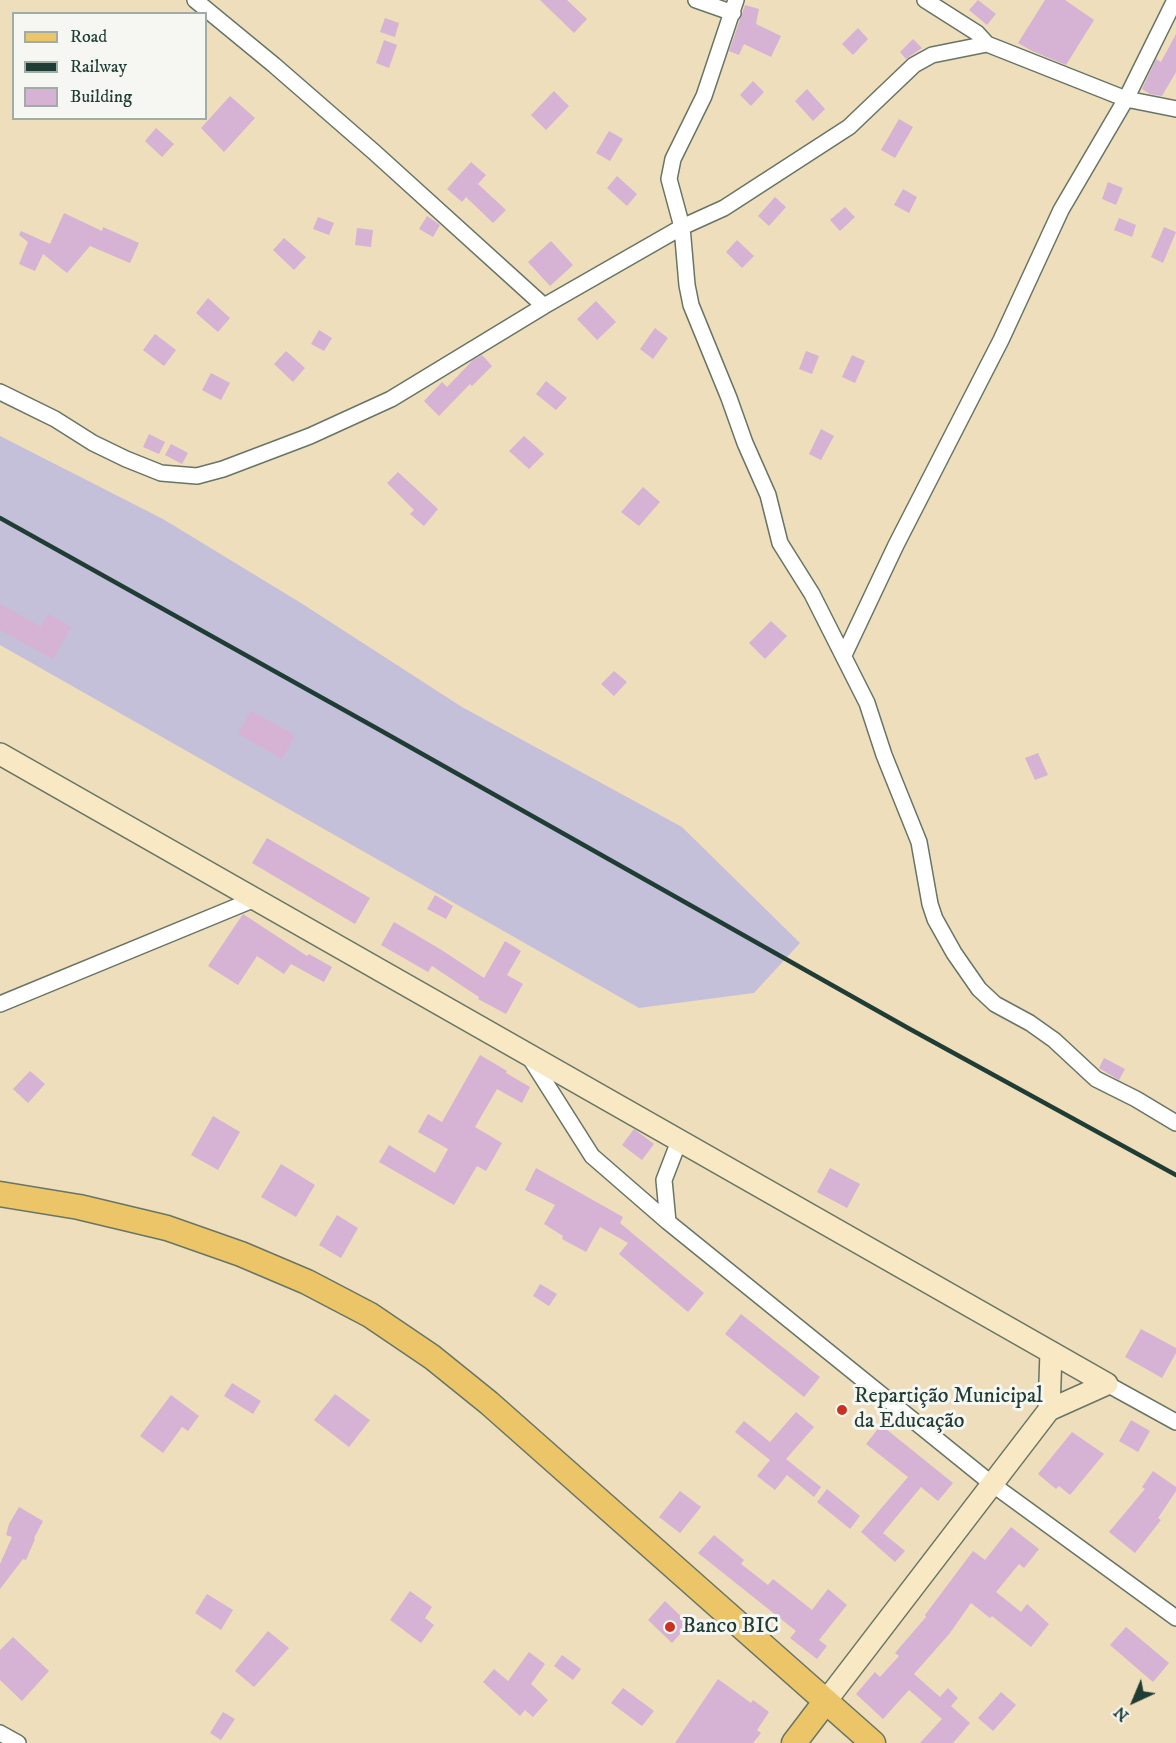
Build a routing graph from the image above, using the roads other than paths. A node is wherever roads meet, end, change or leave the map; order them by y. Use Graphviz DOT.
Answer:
graph roads {
  1 [pos="195,0"];
  2 [pos="696,0"];
  3 [pos="925,0"];
  4 [pos="1175,0"];
  5 [pos="735,6"];
  6 [pos="987,44"];
  7 [pos="1126,99"];
  8 [pos="1176,109"];
  9 [pos="682,226"];
  10 [pos="544,306"];
  11 [pos="0,392"];
  12 [pos="844,655"];
  13 [pos="0,754"];
  14 [pos="255,899"];
  15 [pos="0,1004"];
  16 [pos="527,1054"];
  17 [pos="1176,1124"];
  18 [pos="679,1141"];
  19 [pos="0,1194"];
  20 [pos="668,1222"];
  21 [pos="1051,1352"];
  22 [pos="1107,1384"];
  23 [pos="1049,1410"];
  24 [pos="1176,1422"];
  25 [pos="992,1484"];
  26 [pos="1176,1618"];
  27 [pos="826,1701"];
  28 [pos="0,1733"];
  29 [pos="18,1743"];
  30 [pos="795,1743"];
  31 [pos="873,1743"];
  1 -- 10 [label="street"];
  2 -- 5 [label="street"];
  3 -- 6 [label="street"];
  4 -- 7 [label="street"];
  5 -- 9 [label="street"];
  6 -- 7 [label="street"];
  6 -- 9 [label="street"];
  7 -- 8 [label="street"];
  7 -- 12 [label="street"];
  9 -- 10 [label="street"];
  9 -- 12 [label="street"];
  10 -- 11 [label="street"];
  12 -- 17 [label="street"];
  13 -- 14 [label="street"];
  14 -- 15 [label="street"];
  14 -- 16 [label="street"];
  16 -- 18 [label="street"];
  16 -- 20 [label="street"];
  18 -- 20 [label="street"];
  18 -- 21 [label="street"];
  19 -- 27 [label="main road"];
  20 -- 25 [label="street"];
  21 -- 22 [label="street"];
  21 -- 23 [label="street"];
  22 -- 23 [label="street"];
  22 -- 24 [label="street"];
  23 -- 25 [label="street"];
  25 -- 26 [label="street"];
  25 -- 27 [label="street"];
  27 -- 30 [label="main road"];
  27 -- 31 [label="main road"];
  28 -- 29 [label="street"];
}
